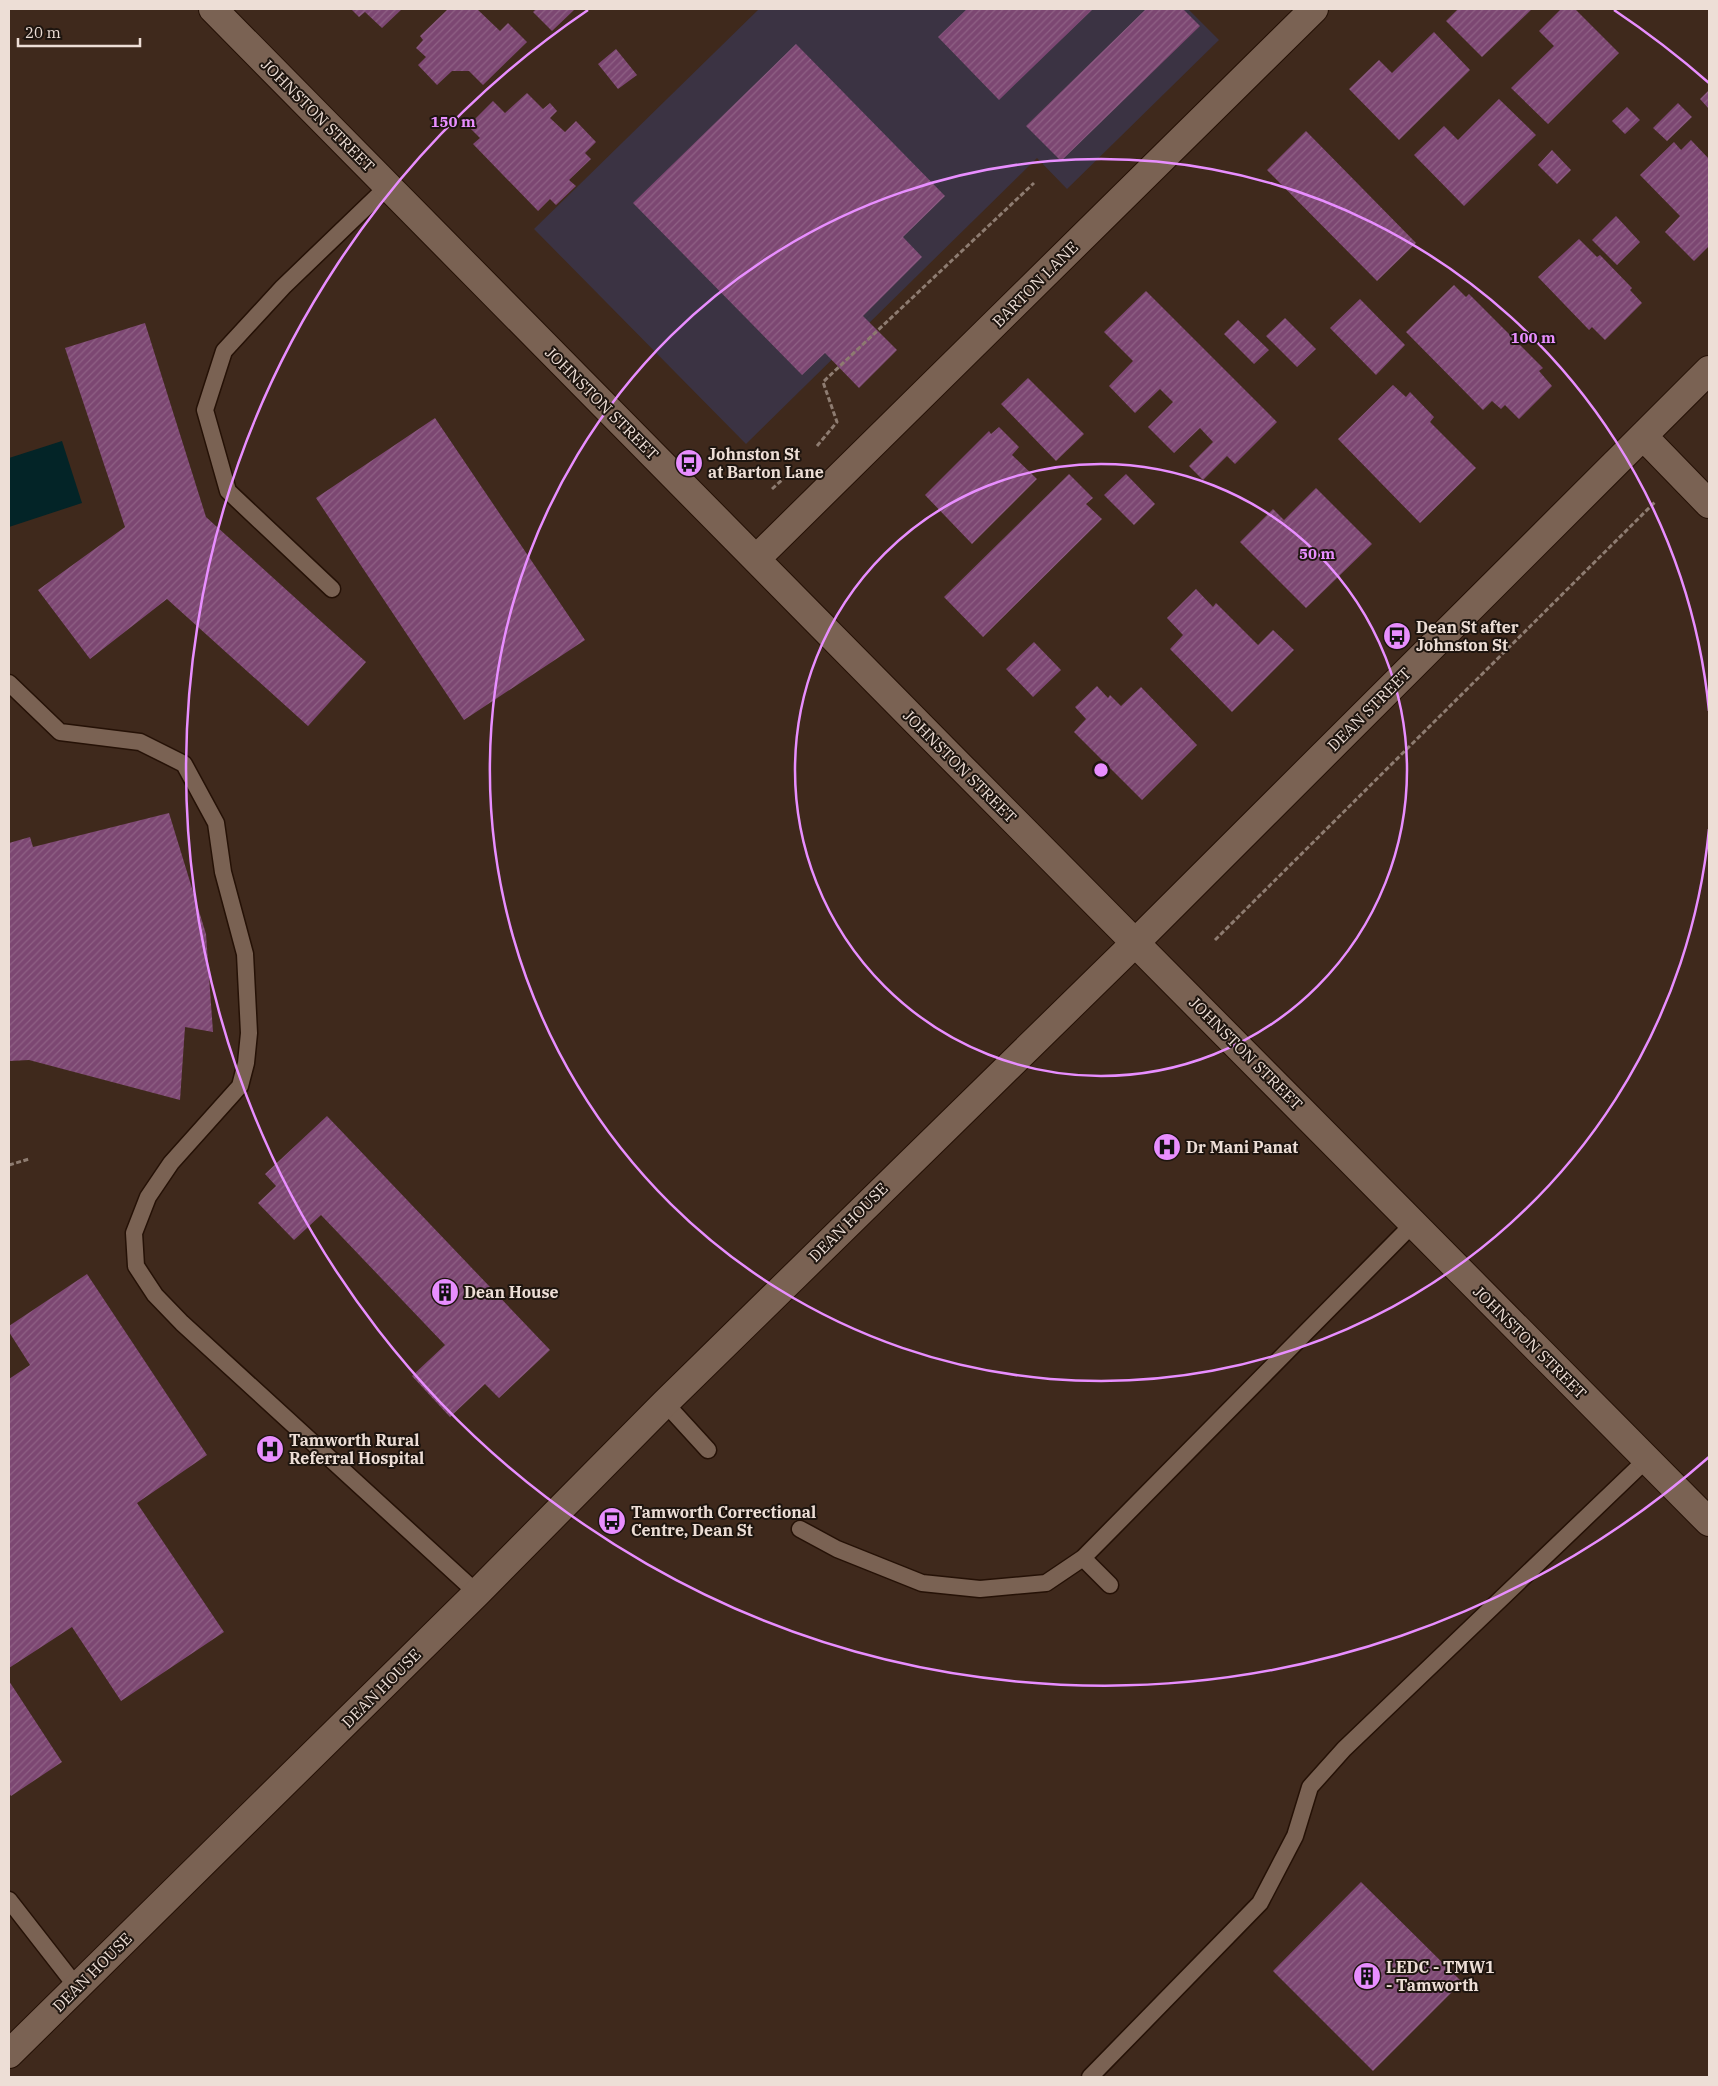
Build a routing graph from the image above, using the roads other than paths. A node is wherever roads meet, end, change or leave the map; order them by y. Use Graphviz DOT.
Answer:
graph roads {
  1 [pos="213,9"];
  2 [pos="1314,9"];
  3 [pos="388,186"];
  4 [pos="1709,370"];
  5 [pos="1643,436"];
  6 [pos="1709,504"];
  7 [pos="756,559"];
  8 [pos="332,589"];
  9 [pos="9,683"];
  10 [pos="1136,942"];
  11 [pos="1414,1224"];
  12 [pos="665,1403"];
  13 [pos="708,1450"];
  14 [pos="1647,1459"];
  15 [pos="1709,1522"];
  16 [pos="800,1529"];
  17 [pos="1083,1558"];
  18 [pos="1110,1585"];
  19 [pos="477,1593"];
  20 [pos="9,1900"];
  21 [pos="76,1986"];
  22 [pos="9,2054"];
  23 [pos="1090,2077"];
  1 -- 3 [label="street, JOHNSTON STREET"];
  2 -- 7 [label="street, BARTON LANE"];
  3 -- 7 [label="street, JOHNSTON STREET"];
  3 -- 8 [label="lane"];
  4 -- 5 [label="street, DEAN STREET"];
  5 -- 6 [label="street"];
  5 -- 10 [label="street, DEAN STREET"];
  7 -- 10 [label="street, JOHNSTON STREET"];
  9 -- 19 [label="lane"];
  10 -- 11 [label="street, JOHNSTON STREET"];
  10 -- 12 [label="street, DEAN HOUSE"];
  11 -- 14 [label="street, JOHNSTON STREET"];
  11 -- 17 [label="lane"];
  12 -- 13 [label="lane"];
  12 -- 19 [label="street, DEAN HOUSE"];
  14 -- 15 [label="street, JOHNSTON STREET"];
  14 -- 23 [label="lane"];
  16 -- 17 [label="lane"];
  17 -- 18 [label="lane"];
  19 -- 21 [label="street, DEAN HOUSE"];
  20 -- 21 [label="lane"];
  21 -- 22 [label="street, DEAN HOUSE"];
}
